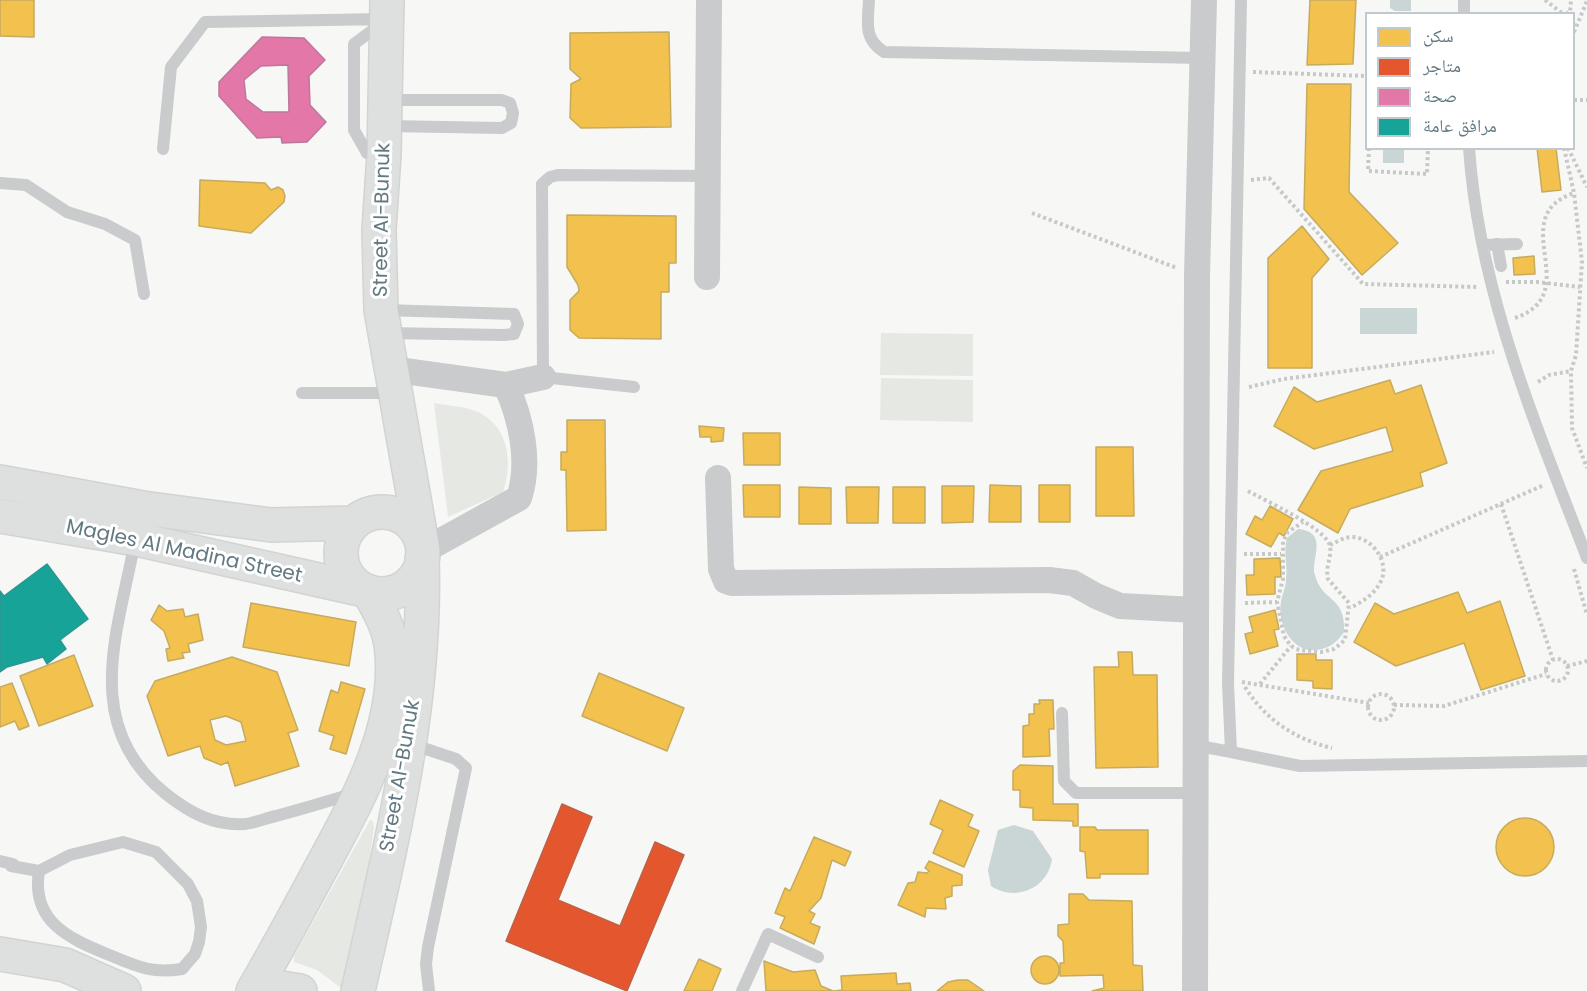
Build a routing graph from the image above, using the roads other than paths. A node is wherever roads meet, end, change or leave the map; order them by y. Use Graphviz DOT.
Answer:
graph roads {
  1 [pos="709,0"];
  2 [pos="868,0"];
  3 [pos="1204,0"];
  4 [pos="1241,0"];
  5 [pos="387,10"];
  6 [pos="1202,58"];
  7 [pos="385,127"];
  8 [pos="163,149"];
  9 [pos="1468,150"];
  10 [pos="709,176"];
  11 [pos="0,183"];
  12 [pos="1497,244"];
  13 [pos="1517,244"];
  14 [pos="1483,245"];
  15 [pos="1501,266"];
  16 [pos="707,277"];
  17 [pos="144,294"];
  18 [pos="382,313"];
  19 [pos="543,377"];
  20 [pos="392,381"];
  21 [pos="506,385"];
  22 [pos="634,387"];
  23 [pos="302,393"];
  24 [pos="718,478"];
  25 [pos="0,482"];
  26 [pos="0,516"];
  27 [pos="140,523"];
  28 [pos="353,523"];
  29 [pos="422,551"];
  30 [pos="1587,558"];
  31 [pos="368,591"];
  32 [pos="1195,610"];
  33 [pos="1062,713"];
  34 [pos="411,744"];
  35 [pos="1194,745"];
  36 [pos="1231,752"];
  37 [pos="1587,760"];
  38 [pos="362,791"];
  39 [pos="1194,792"];
  40 [pos="0,861"];
  41 [pos="39,871"];
  42 [pos="0,954"];
  43 [pos="818,957"];
  44 [pos="364,985"];
  45 [pos="124,991"];
  46 [pos="253,991"];
  47 [pos="260,991"];
  48 [pos="300,991"];
  49 [pos="429,991"];
  50 [pos="742,991"];
  51 [pos="1195,991"];
  1 -- 10 [label="street"];
  2 -- 6 [label="lane"];
  3 -- 6 [label="street"];
  4 -- 36 [label="lane"];
  5 -- 7 [label="main road, Street Al-Bunuk"];
  5 -- 7 [label="lane"];
  5 -- 8 [label="lane"];
  6 -- 32 [label="street"];
  7 -- 7 [label="lane"];
  7 -- 18 [label="main road, Street Al-Bunuk"];
  9 -- 14 [label="lane"];
  10 -- 16 [label="street"];
  10 -- 19 [label="lane"];
  11 -- 17 [label="lane"];
  12 -- 13 [label="lane"];
  12 -- 14 [label="lane"];
  12 -- 15 [label="lane"];
  14 -- 30 [label="lane"];
  18 -- 18 [label="lane"];
  18 -- 20 [label="main road, Street Al-Bunuk"];
  19 -- 21 [label="street"];
  19 -- 22 [label="lane"];
  20 -- 21 [label="street"];
  20 -- 23 [label="lane"];
  20 -- 29 [label="main road, Street Al-Bunuk"];
  21 -- 29 [label="street"];
  24 -- 32 [label="street"];
  25 -- 27 [label="main road, Magles Al Madina Street"];
  26 -- 27 [label="main road, Magles Al Madina Street"];
  27 -- 28 [label="main road, Magles Al Madina Street"];
  27 -- 31 [label="main road, Magles Al Madina Street"];
  27 -- 38 [label="lane"];
  28 -- 29 [label="main road"];
  28 -- 31 [label="main road"];
  29 -- 31 [label="main road"];
  29 -- 34 [label="main road, Street Al-Bunuk"];
  31 -- 38 [label="main road, Street Al-Bunuk"];
  32 -- 35 [label="street"];
  33 -- 39 [label="lane"];
  34 -- 44 [label="main road, Street Al-Bunuk"];
  34 -- 49 [label="lane"];
  35 -- 36 [label="lane"];
  35 -- 39 [label="street"];
  36 -- 37 [label="lane"];
  38 -- 46 [label="main road, Street Al-Bunuk"];
  39 -- 51 [label="street"];
  40 -- 41 [label="lane"];
  41 -- 41 [label="lane"];
  42 -- 45 [label="main road"];
  43 -- 50 [label="lane"];
  47 -- 48 [label="main road"];
}
